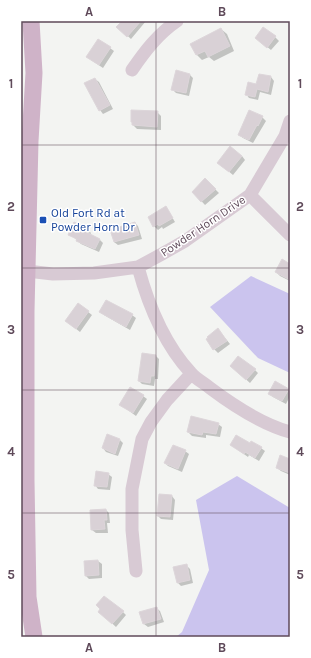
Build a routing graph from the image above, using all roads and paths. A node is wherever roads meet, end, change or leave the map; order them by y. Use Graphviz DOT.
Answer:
graph roads {
  1 [pos="31,21"];
  2 [pos="177,21"];
  3 [pos="132,70"];
  4 [pos="290,121"];
  5 [pos="25,183"];
  6 [pos="250,195"];
  7 [pos="290,235"];
  8 [pos="138,267"];
  9 [pos="27,271"];
  10 [pos="191,374"];
  11 [pos="290,432"];
  12 [pos="136,571"];
  13 [pos="34,637"];
  1 -- 5 [label="main road"];
  2 -- 3 [label="street"];
  4 -- 6 [label="street, Powder Horn Drive"];
  5 -- 9 [label="main road"];
  6 -- 7 [label="street"];
  6 -- 8 [label="street, Powder Horn Drive"];
  8 -- 9 [label="street, Powder Horn Drive"];
  8 -- 10 [label="street"];
  9 -- 13 [label="main road"];
  10 -- 11 [label="street"];
  10 -- 12 [label="street"];
}
